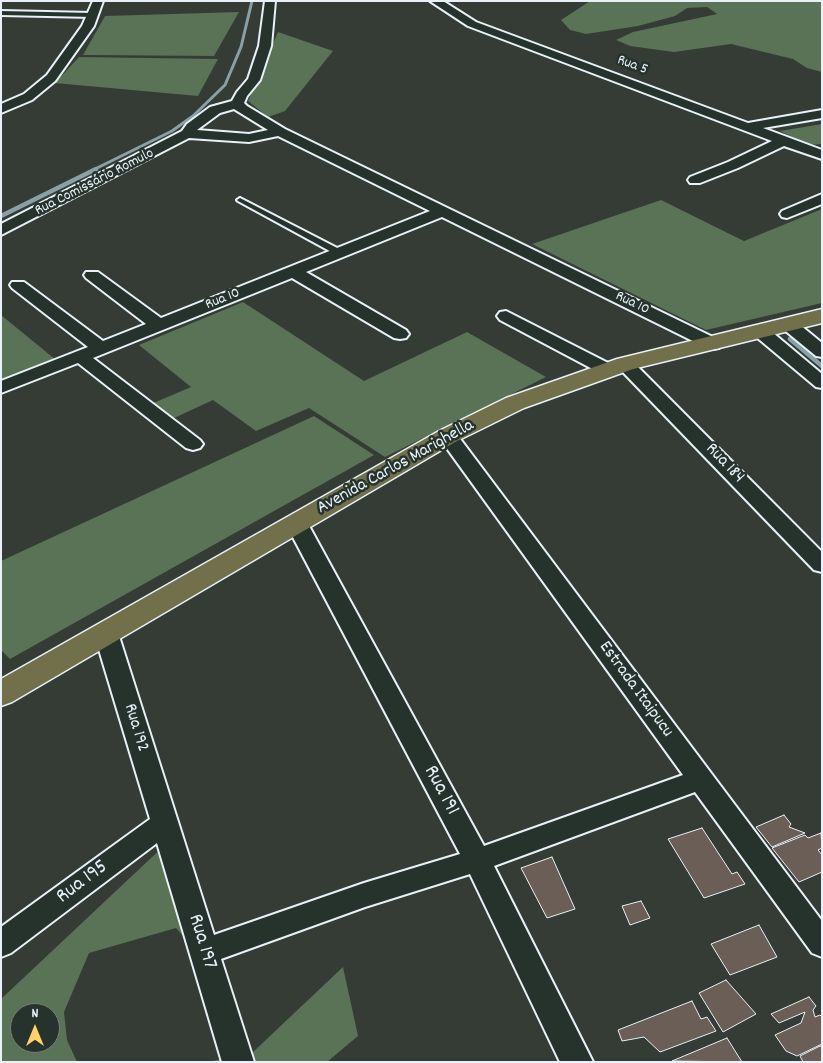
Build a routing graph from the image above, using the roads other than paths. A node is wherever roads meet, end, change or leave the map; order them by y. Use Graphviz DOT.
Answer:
graph roads {
  1 [pos="98,1"];
  2 [pos="270,1"];
  3 [pos="435,1"];
  4 [pos="1,13"];
  5 [pos="93,15"];
  6 [pos="237,104"];
  7 [pos="1,109"];
  8 [pos="822,114"];
  9 [pos="746,127"];
  10 [pos="280,132"];
  11 [pos="187,134"];
  12 [pos="784,141"];
  13 [pos="822,155"];
  14 [pos="695,180"];
  15 [pos="822,198"];
  16 [pos="240,200"];
  17 [pos="444,211"];
  18 [pos="787,214"];
  19 [pos="1,230"];
  20 [pos="340,253"];
  21 [pos="294,272"];
  22 [pos="92,275"];
  23 [pos="18,285"];
  24 [pos="506,316"];
  25 [pos="822,316"];
  26 [pos="788,324"];
  27 [pos="159,325"];
  28 [pos="760,331"];
  29 [pos="400,334"];
  30 [pos="713,344"];
  31 [pos="102,348"];
  32 [pos="822,352"];
  33 [pos="81,357"];
  34 [pos="617,367"];
  35 [pos="822,383"];
  36 [pos="1,388"];
  37 [pos="448,436"];
  38 [pos="193,444"];
  39 [pos="297,524"];
  40 [pos="822,565"];
  41 [pos="106,633"];
  42 [pos="1,694"];
  43 [pos="700,779"];
  44 [pos="164,822"];
  45 [pos="477,860"];
  46 [pos="1,944"];
  47 [pos="822,944"];
  48 [pos="203,952"];
  49 [pos="238,1062"];
  50 [pos="577,1062"];
  1 -- 5 [label="street"];
  2 -- 6 [label="street"];
  3 -- 9 [label="street, Rua 5"];
  4 -- 5 [label="lane"];
  5 -- 7 [label="street"];
  6 -- 10 [label="street, Rua 10"];
  6 -- 11 [label="street, Rua Comissário Romulo"];
  8 -- 9 [label="street"];
  9 -- 12 [label="street, Rua 5"];
  10 -- 11 [label="street, Rua Comissário Romulo"];
  10 -- 17 [label="street, Rua 10"];
  11 -- 19 [label="street, Rua Comissário Romulo"];
  12 -- 13 [label="street, Rua 5"];
  12 -- 14 [label="street"];
  15 -- 18 [label="street"];
  16 -- 20 [label="lane"];
  17 -- 20 [label="street, Rua 10"];
  17 -- 30 [label="street, Rua 10"];
  20 -- 21 [label="street, Rua 10"];
  21 -- 27 [label="street, Rua 10"];
  21 -- 29 [label="street"];
  22 -- 27 [label="street"];
  23 -- 31 [label="street"];
  24 -- 34 [label="street, Rua 184"];
  25 -- 26 [label="main road, Avenida Carlos Marighella"];
  26 -- 28 [label="main road, Avenida Carlos Marighella"];
  26 -- 32 [label="street"];
  27 -- 31 [label="street, Rua 10"];
  28 -- 30 [label="main road, Avenida Carlos Marighella"];
  28 -- 35 [label="street"];
  30 -- 34 [label="main road, Avenida Carlos Marighella"];
  31 -- 33 [label="street, Rua 10"];
  33 -- 36 [label="street, Rua 10"];
  33 -- 38 [label="street"];
  34 -- 37 [label="main road, Avenida Carlos Marighella"];
  34 -- 40 [label="street, Rua 184"];
  37 -- 39 [label="main road, Avenida Carlos Marighella"];
  37 -- 43 [label="street, Estrada Itaipucu"];
  39 -- 41 [label="main road, Avenida Carlos Marighella"];
  39 -- 45 [label="street, Rua 191"];
  41 -- 42 [label="main road, Avenida Carlos Marighella"];
  41 -- 44 [label="street, Rua 192"];
  43 -- 45 [label="street"];
  43 -- 47 [label="street, Estrada Itaipucu"];
  44 -- 46 [label="street, Rua 195"];
  44 -- 48 [label="street, Rua 197"];
  45 -- 48 [label="street"];
  45 -- 50 [label="street, Rua 191"];
  48 -- 49 [label="street, Rua 197"];
}
